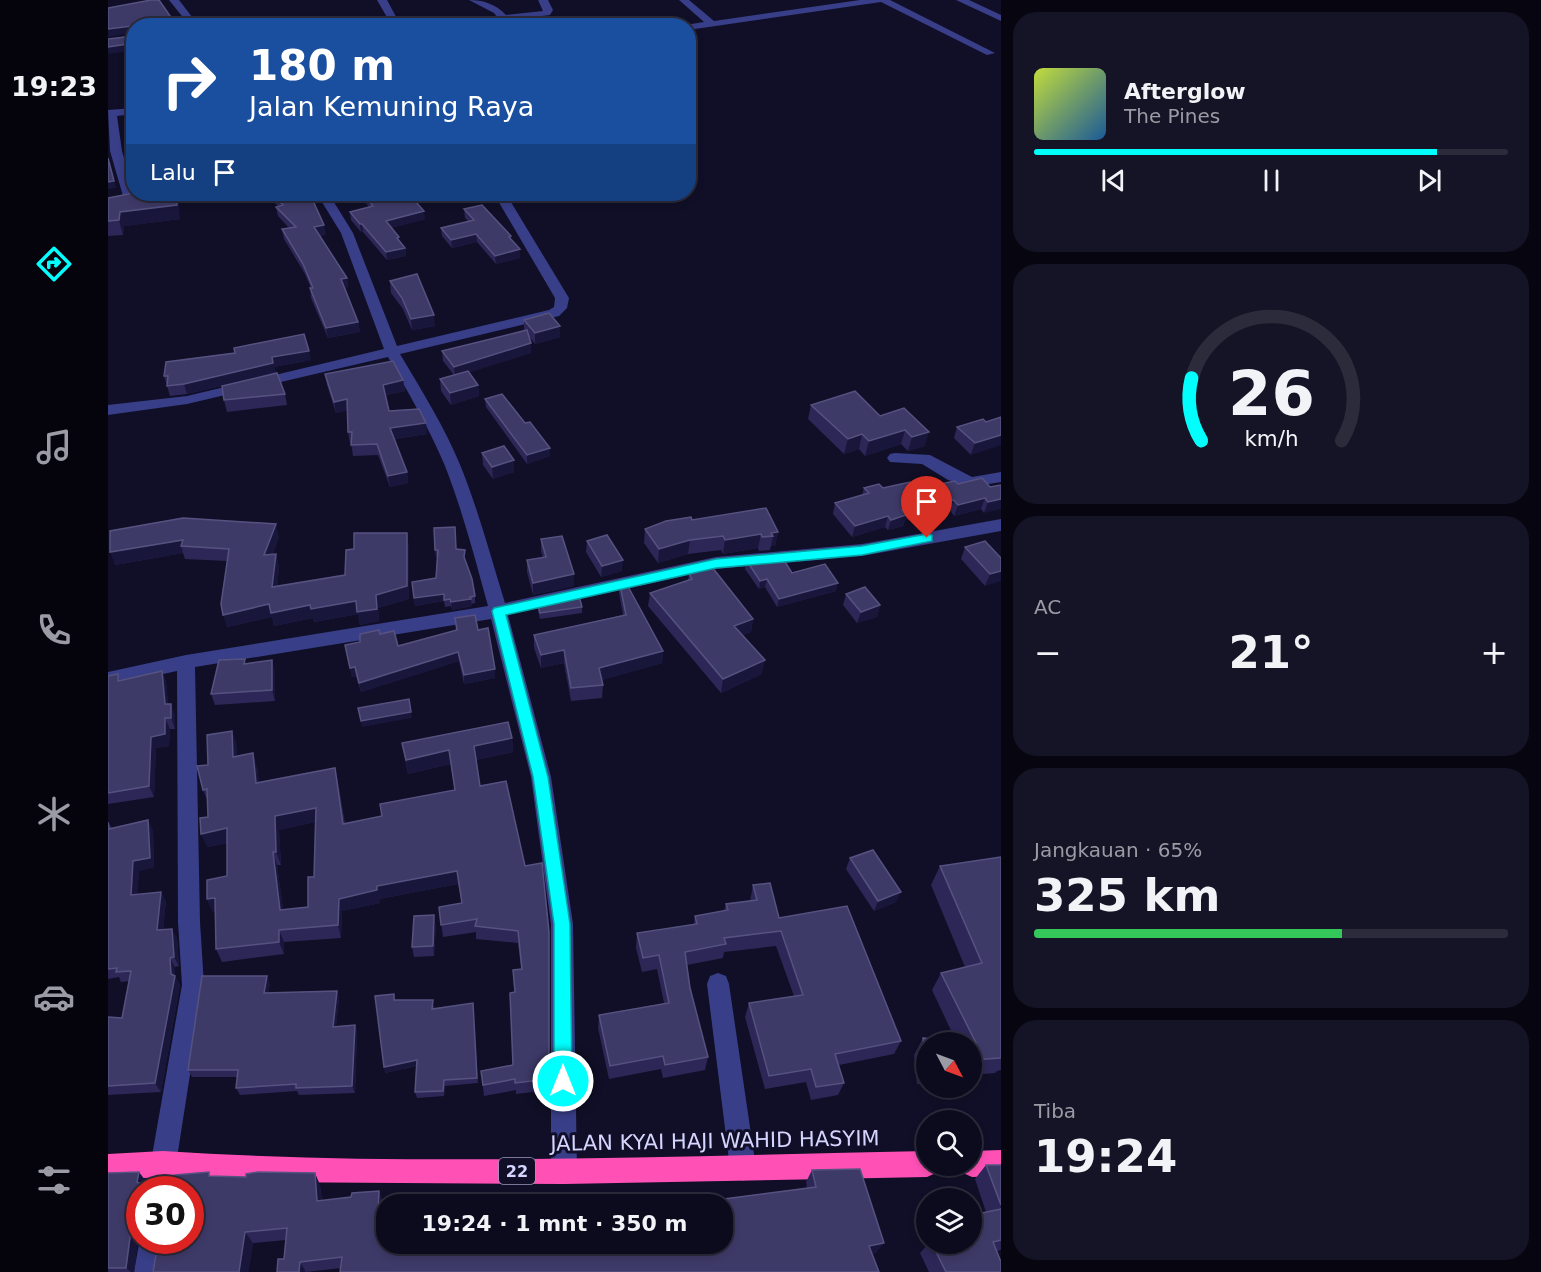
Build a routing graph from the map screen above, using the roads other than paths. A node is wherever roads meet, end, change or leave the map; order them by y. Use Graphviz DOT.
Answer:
graph roads {
  1 [pos="174,0"];
  2 [pos="382,0"];
  3 [pos="474,0"];
  4 [pos="543,0"];
  5 [pos="684,0"];
  6 [pos="881,0"];
  7 [pos="961,0"];
  8 [pos="189,18"];
  9 [pos="392,18"];
  10 [pos="503,18"];
  11 [pos="525,18"];
  12 [pos="1001,18"];
  13 [pos="712,24"];
  14 [pos="696,26"];
  15 [pos="990,53"];
  16 [pos="126,112"];
  17 [pos="110,113"];
  18 [pos="126,186"];
  19 [pos="126,198"];
  20 [pos="327,201"];
  21 [pos="504,201"];
  22 [pos="108,207"];
  23 [pos="392,352"];
  24 [pos="108,410"];
  25 [pos="895,458"];
  26 [pos="1001,477"];
  27 [pos="1001,525"];
  28 [pos="499,611"];
  29 [pos="186,662"];
  30 [pos="108,679"];
  31 [pos="718,984"];
  32 [pos="1001,1163"];
  33 [pos="163,1164"];
  34 [pos="916,1164"];
  35 [pos="982,1164"];
  36 [pos="108,1167"];
  37 [pos="743,1168"];
  38 [pos="564,1171"];
  39 [pos="161,1176"];
  40 [pos="150,1254"];
  41 [pos="147,1272"];
  1 -- 8 [label="street"];
  2 -- 9 [label="street"];
  3 -- 10 [label="street"];
  4 -- 11 [label="street"];
  5 -- 13 [label="street"];
  6 -- 13 [label="street"];
  6 -- 15 [label="street"];
  7 -- 12 [label="street"];
  13 -- 14 [label="street"];
  16 -- 17 [label="street"];
  17 -- 18 [label="street"];
  19 -- 22 [label="street"];
  20 -- 23 [label="street"];
  21 -- 23 [label="street"];
  23 -- 24 [label="street"];
  23 -- 28 [label="street"];
  25 -- 26 [label="street"];
  27 -- 28 [label="street"];
  28 -- 29 [label="street"];
  28 -- 38 [label="street"];
  29 -- 30 [label="street"];
  29 -- 33 [label="street"];
  31 -- 37 [label="street"];
  32 -- 35 [label="highway"];
  33 -- 36 [label="highway, JALAN KYAI HAJI WAHID HASYIM / 22"];
  33 -- 38 [label="highway, JALAN KYAI HAJI WAHID HASYIM / 22"];
  33 -- 39 [label="street"];
  34 -- 37 [label="highway, JALAN KYAI HAJI WAHID HASYIM / 22"];
  37 -- 38 [label="highway, JALAN KYAI HAJI WAHID HASYIM / 22"];
  40 -- 41 [label="street"];
}
